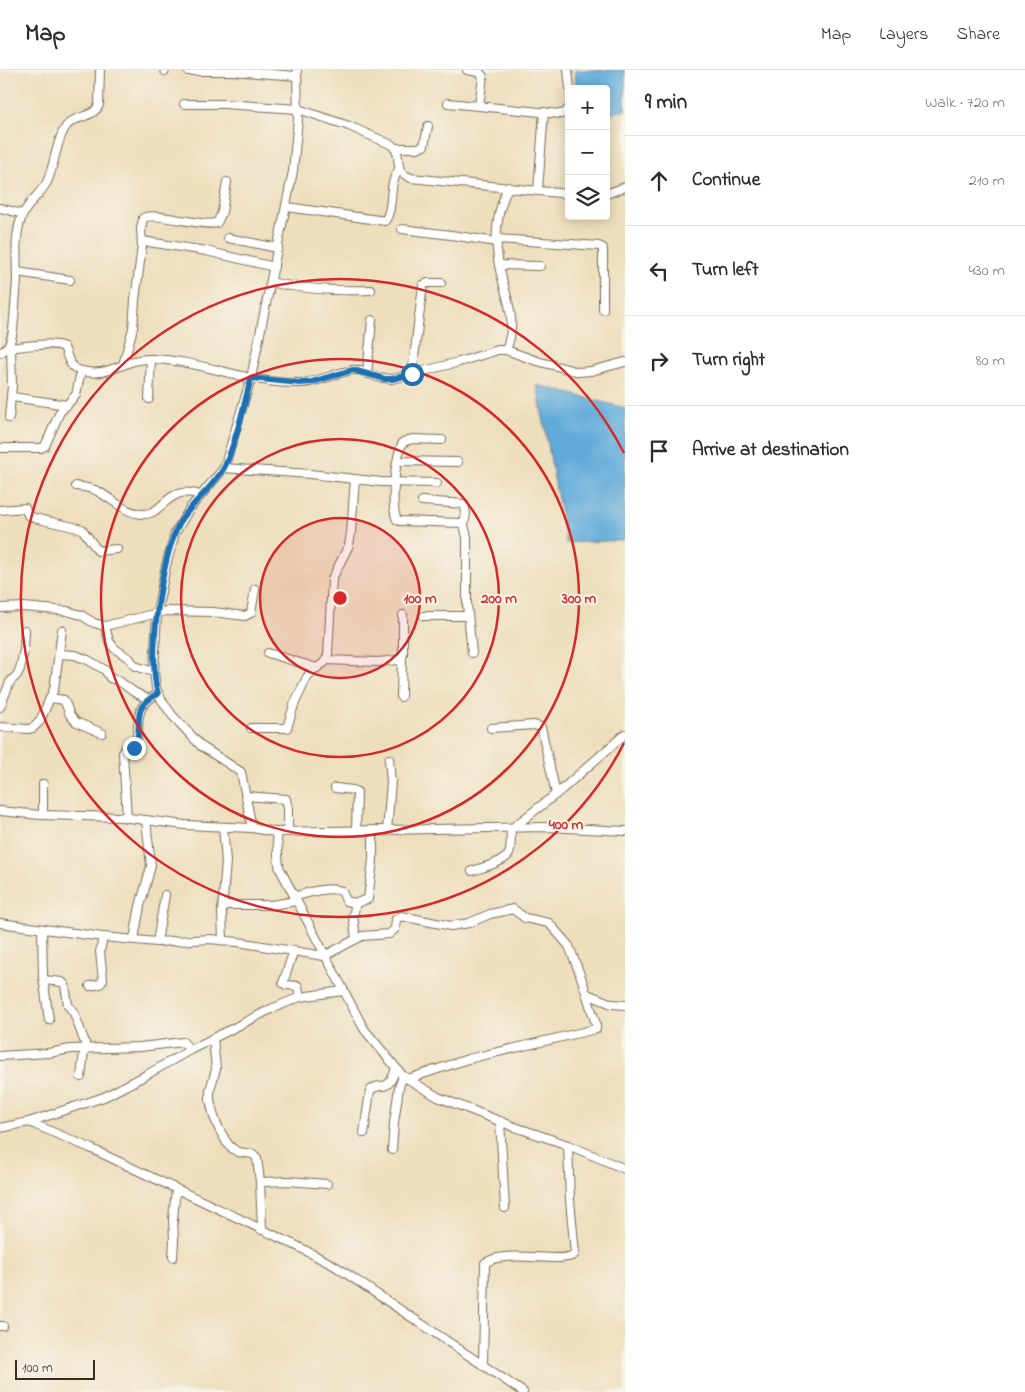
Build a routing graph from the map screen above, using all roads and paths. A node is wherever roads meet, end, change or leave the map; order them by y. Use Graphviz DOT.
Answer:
graph roads {
  1 [pos="100,70"];
  2 [pos="467,70"];
  3 [pos="568,70"];
  4 [pos="188,71"];
  5 [pos="297,73"];
  6 [pos="570,85"];
  7 [pos="448,103"];
  8 [pos="184,104"];
  9 [pos="479,106"];
  10 [pos="298,109"];
  11 [pos="544,112"];
  12 [pos="565,113"];
  13 [pos="428,126"];
  14 [pos="396,148"];
  15 [pos="399,170"];
  16 [pos="227,182"];
  17 [pos="508,187"];
  18 [pos="625,187"];
  19 [pos="538,190"];
  20 [pos="565,193"];
  21 [pos="610,193"];
  22 [pos="287,207"];
  23 [pos="0,208"];
  24 [pos="23,214"];
  25 [pos="402,229"];
  26 [pos="228,238"];
  27 [pos="497,240"];
  28 [pos="142,241"];
  29 [pos="278,248"];
  30 [pos="499,266"];
  31 [pos="540,266"];
  32 [pos="274,267"];
  33 [pos="17,272"];
  34 [pos="70,280"];
  35 [pos="271,282"];
  36 [pos="440,283"];
  37 [pos="371,290"];
  38 [pos="603,310"];
  39 [pos="372,320"];
  40 [pos="9,348"];
  41 [pos="508,350"];
  42 [pos="0,353"];
  43 [pos="151,359"];
  44 [pos="625,362"];
  45 [pos="123,365"];
  46 [pos="81,371"];
  47 [pos="367,374"];
  48 [pos="412,374"];
  49 [pos="251,378"];
  50 [pos="12,397"];
  51 [pos="149,399"];
  52 [pos="67,405"];
  53 [pos="9,418"];
  54 [pos="442,440"];
  55 [pos="0,448"];
  56 [pos="398,461"];
  57 [pos="458,462"];
  58 [pos="224,468"];
  59 [pos="355,478"];
  60 [pos="394,482"];
  61 [pos="437,483"];
  62 [pos="76,486"];
  63 [pos="200,496"];
  64 [pos="422,501"];
  65 [pos="0,510"];
  66 [pos="464,525"];
  67 [pos="117,549"];
  68 [pos="255,590"];
  69 [pos="0,608"];
  70 [pos="157,612"];
  71 [pos="403,615"];
  72 [pos="424,616"];
  73 [pos="468,616"];
  74 [pos="106,626"];
  75 [pos="25,630"];
  76 [pos="62,630"];
  77 [pos="268,653"];
  78 [pos="472,653"];
  79 [pos="60,654"];
  80 [pos="402,658"];
  81 [pos="326,660"];
  82 [pos="317,668"];
  83 [pos="154,672"];
  84 [pos="158,694"];
  85 [pos="401,697"];
  86 [pos="51,698"];
  87 [pos="148,700"];
  88 [pos="0,706"];
  89 [pos="0,727"];
  90 [pos="251,728"];
  91 [pos="492,728"];
  92 [pos="102,733"];
  93 [pos="625,734"];
  94 [pos="388,760"];
  95 [pos="42,784"];
  96 [pos="335,788"];
  97 [pos="556,794"];
  98 [pos="246,796"];
  99 [pos="0,811"];
  100 [pos="43,815"];
  101 [pos="126,818"];
  102 [pos="146,820"];
  103 [pos="223,828"];
  104 [pos="252,828"];
  105 [pos="511,829"];
  106 [pos="356,830"];
  107 [pos="373,831"];
  108 [pos="387,831"];
  109 [pos="625,831"];
  110 [pos="274,832"];
  111 [pos="288,832"];
  112 [pos="472,871"];
  113 [pos="165,895"];
  114 [pos="294,899"];
  115 [pos="356,903"];
  116 [pos="223,905"];
  117 [pos="0,923"];
  118 [pos="42,929"];
  119 [pos="102,936"];
  120 [pos="134,939"];
  121 [pos="356,939"];
  122 [pos="223,940"];
  123 [pos="157,942"];
  124 [pos="294,950"];
  125 [pos="324,956"];
  126 [pos="44,980"];
  127 [pos="90,986"];
  128 [pos="343,991"];
  129 [pos="586,994"];
  130 [pos="300,997"];
  131 [pos="625,1006"];
  132 [pos="49,1020"];
  133 [pos="213,1038"];
  134 [pos="85,1049"];
  135 [pos="190,1050"];
  136 [pos="0,1056"];
  137 [pos="396,1068"];
  138 [pos="81,1077"];
  139 [pos="406,1077"];
  140 [pos="500,1121"];
  141 [pos="29,1122"];
  142 [pos="0,1128"];
  143 [pos="364,1133"];
  144 [pos="568,1145"];
  145 [pos="392,1150"];
  146 [pos="625,1169"];
  147 [pos="260,1182"];
  148 [pos="327,1184"];
  149 [pos="176,1189"];
  150 [pos="505,1208"];
  151 [pos="262,1230"];
  152 [pos="173,1257"];
  153 [pos="483,1365"];
  154 [pos="523,1392"];
  1 -- 24 [label="street"];
  2 -- 9 [label="street"];
  3 -- 6 [label="street"];
  4 -- 5 [label="street"];
  5 -- 10 [label="street"];
  7 -- 9 [label="street"];
  8 -- 10 [label="street"];
  9 -- 11 [label="street"];
  10 -- 14 [label="street"];
  10 -- 22 [label="street"];
  11 -- 12 [label="street"];
  11 -- 19 [label="street"];
  13 -- 14 [label="street"];
  14 -- 15 [label="street"];
  15 -- 17 [label="street"];
  15 -- 22 [label="street"];
  16 -- 28 [label="street"];
  17 -- 19 [label="street"];
  17 -- 27 [label="street"];
  18 -- 21 [label="street"];
  19 -- 20 [label="street"];
  22 -- 29 [label="street"];
  23 -- 24 [label="street"];
  24 -- 33 [label="street"];
  25 -- 27 [label="street"];
  26 -- 29 [label="street"];
  27 -- 30 [label="street"];
  27 -- 38 [label="street"];
  28 -- 32 [label="street"];
  28 -- 45 [label="street"];
  29 -- 32 [label="street"];
  30 -- 31 [label="street"];
  30 -- 41 [label="street"];
  32 -- 35 [label="street"];
  33 -- 34 [label="street"];
  33 -- 40 [label="street"];
  35 -- 37 [label="street"];
  35 -- 49 [label="street"];
  36 -- 48 [label="street"];
  39 -- 47 [label="street"];
  40 -- 42 [label="street"];
  40 -- 46 [label="street"];
  40 -- 50 [label="street"];
  41 -- 44 [label="street"];
  41 -- 48 [label="street"];
  43 -- 45 [label="street"];
  43 -- 49 [label="street"];
  43 -- 51 [label="street"];
  45 -- 46 [label="street"];
  46 -- 52 [label="street"];
  47 -- 48 [label="street"];
  47 -- 49 [label="street"];
  49 -- 58 [label="street"];
  50 -- 52 [label="street"];
  50 -- 53 [label="street"];
  52 -- 55 [label="street"];
  54 -- 56 [label="street"];
  56 -- 57 [label="street"];
  56 -- 60 [label="street"];
  58 -- 59 [label="street"];
  58 -- 63 [label="street"];
  59 -- 60 [label="street"];
  59 -- 81 [label="street"];
  60 -- 61 [label="street"];
  60 -- 66 [label="street"];
  62 -- 63 [label="street"];
  63 -- 70 [label="street"];
  64 -- 66 [label="street"];
  65 -- 67 [label="street"];
  66 -- 73 [label="street"];
  68 -- 70 [label="street"];
  69 -- 74 [label="street"];
  70 -- 74 [label="street"];
  70 -- 83 [label="street"];
  71 -- 80 [label="street"];
  72 -- 73 [label="street"];
  73 -- 78 [label="street"];
  74 -- 83 [label="street"];
  75 -- 88 [label="street"];
  76 -- 79 [label="street"];
  77 -- 82 [label="street"];
  79 -- 86 [label="street"];
  79 -- 87 [label="street"];
  80 -- 81 [label="street"];
  80 -- 85 [label="street"];
  81 -- 82 [label="street"];
  82 -- 90 [label="street"];
  83 -- 84 [label="street"];
  84 -- 87 [label="street"];
  84 -- 98 [label="street"];
  86 -- 89 [label="street"];
  86 -- 92 [label="street"];
  87 -- 101 [label="street"];
  91 -- 97 [label="street"];
  93 -- 97 [label="street"];
  94 -- 108 [label="street"];
  95 -- 100 [label="street"];
  96 -- 106 [label="street"];
  97 -- 105 [label="street"];
  98 -- 104 [label="street"];
  98 -- 111 [label="street"];
  99 -- 100 [label="street"];
  100 -- 101 [label="street"];
  101 -- 102 [label="street"];
  102 -- 103 [label="street"];
  102 -- 120 [label="street"];
  103 -- 104 [label="street"];
  103 -- 116 [label="street"];
  104 -- 110 [label="street"];
  105 -- 108 [label="street"];
  105 -- 109 [label="street"];
  105 -- 112 [label="street"];
  106 -- 107 [label="street"];
  106 -- 111 [label="street"];
  107 -- 108 [label="street"];
  107 -- 115 [label="street"];
  110 -- 111 [label="street"];
  110 -- 114 [label="street"];
  113 -- 123 [label="street"];
  114 -- 115 [label="street"];
  114 -- 116 [label="street"];
  114 -- 125 [label="street"];
  115 -- 121 [label="street"];
  116 -- 122 [label="street"];
  117 -- 118 [label="street"];
  118 -- 119 [label="street"];
  118 -- 126 [label="street"];
  119 -- 120 [label="street"];
  119 -- 127 [label="street"];
  120 -- 123 [label="street"];
  121 -- 125 [label="street"];
  121 -- 129 [label="street"];
  122 -- 123 [label="street"];
  122 -- 124 [label="street"];
  124 -- 125 [label="street"];
  124 -- 130 [label="street"];
  125 -- 128 [label="street"];
  126 -- 132 [label="street"];
  126 -- 134 [label="street"];
  128 -- 130 [label="street"];
  128 -- 137 [label="street"];
  129 -- 131 [label="street"];
  129 -- 139 [label="street"];
  130 -- 133 [label="street"];
  133 -- 135 [label="street"];
  133 -- 147 [label="street"];
  134 -- 135 [label="street"];
  134 -- 136 [label="street"];
  134 -- 138 [label="street"];
  135 -- 141 [label="street"];
  137 -- 139 [label="street"];
  137 -- 143 [label="street"];
  139 -- 140 [label="street"];
  139 -- 145 [label="street"];
  140 -- 144 [label="street"];
  140 -- 150 [label="street"];
  141 -- 142 [label="street"];
  141 -- 149 [label="street"];
  144 -- 146 [label="street"];
  144 -- 153 [label="street"];
  147 -- 148 [label="street"];
  147 -- 151 [label="street"];
  149 -- 151 [label="street"];
  149 -- 152 [label="street"];
  151 -- 153 [label="street"];
  153 -- 154 [label="street"];
}
